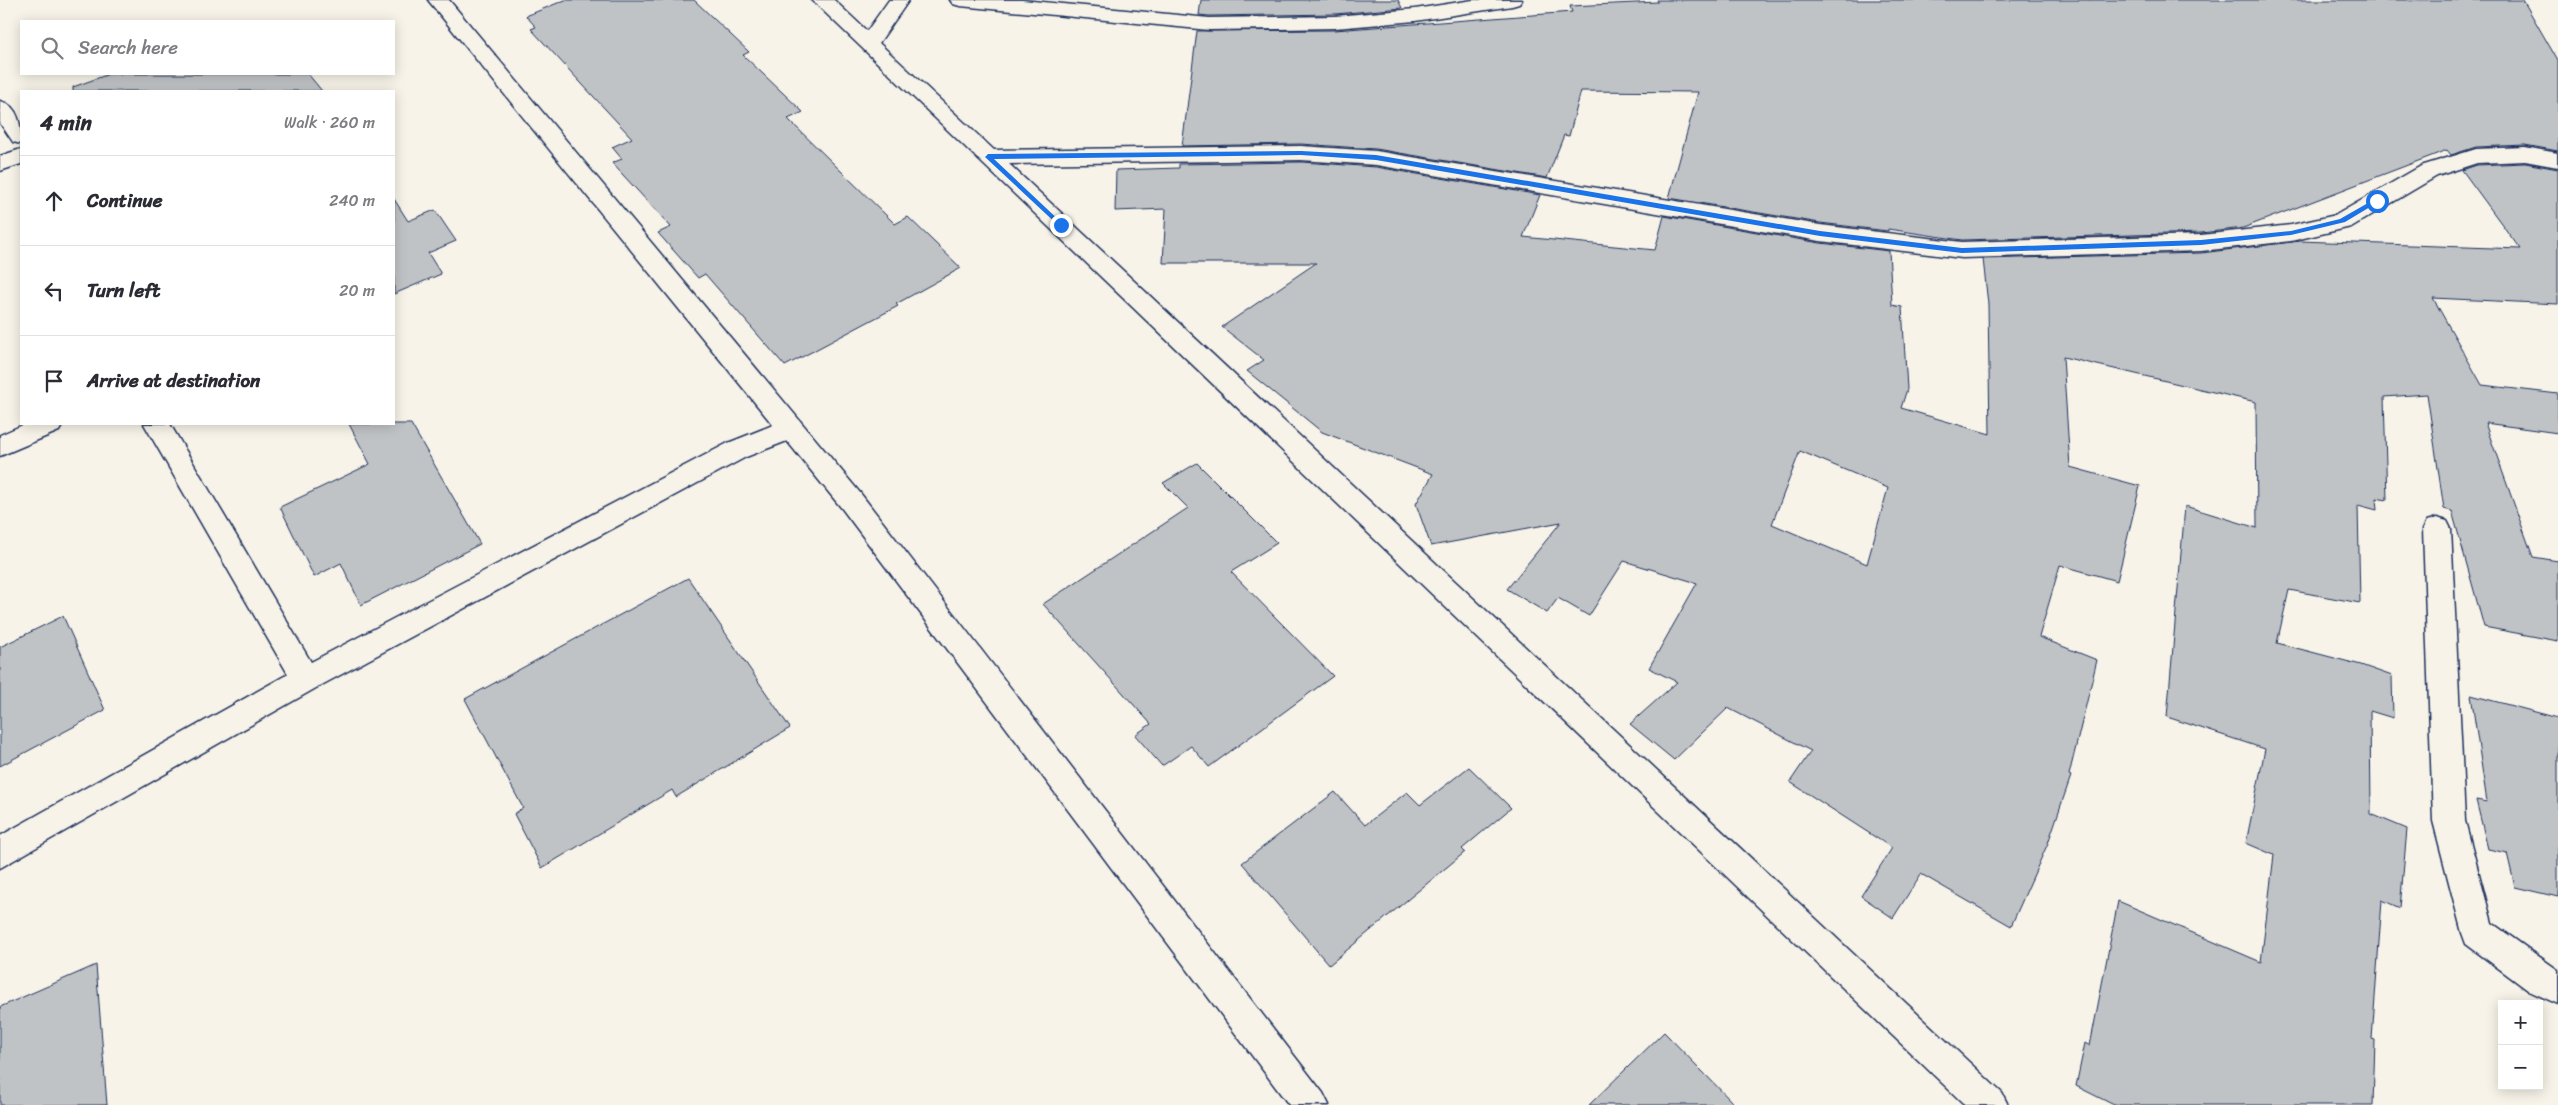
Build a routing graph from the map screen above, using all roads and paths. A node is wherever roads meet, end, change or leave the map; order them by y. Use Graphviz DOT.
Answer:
graph roads {
  1 [pos="438,0"];
  2 [pos="822,0"];
  3 [pos="899,0"];
  4 [pos="960,0"];
  5 [pos="1512,0"];
  6 [pos="869,43"];
  7 [pos="0,108"];
  8 [pos="20,136"];
  9 [pos="20,156"];
  10 [pos="988,157"];
  11 [pos="2558,160"];
  12 [pos="0,164"];
  13 [pos="48,425"];
  14 [pos="159,425"];
  15 [pos="792,428"];
  16 [pos="0,446"];
  17 [pos="2437,529"];
  18 [pos="306,679"];
  19 [pos="0,853"];
  20 [pos="2558,987"];
  21 [pos="1311,1105"];
  22 [pos="1990,1105"];
  1 -- 15 [label="street"];
  2 -- 6 [label="street"];
  3 -- 6 [label="street"];
  4 -- 5 [label="street"];
  6 -- 10 [label="street"];
  7 -- 8 [label="street"];
  9 -- 12 [label="street"];
  10 -- 11 [label="street"];
  10 -- 22 [label="street"];
  13 -- 16 [label="street"];
  14 -- 18 [label="street"];
  15 -- 18 [label="street"];
  15 -- 21 [label="street"];
  17 -- 20 [label="street"];
  18 -- 19 [label="street"];
}
